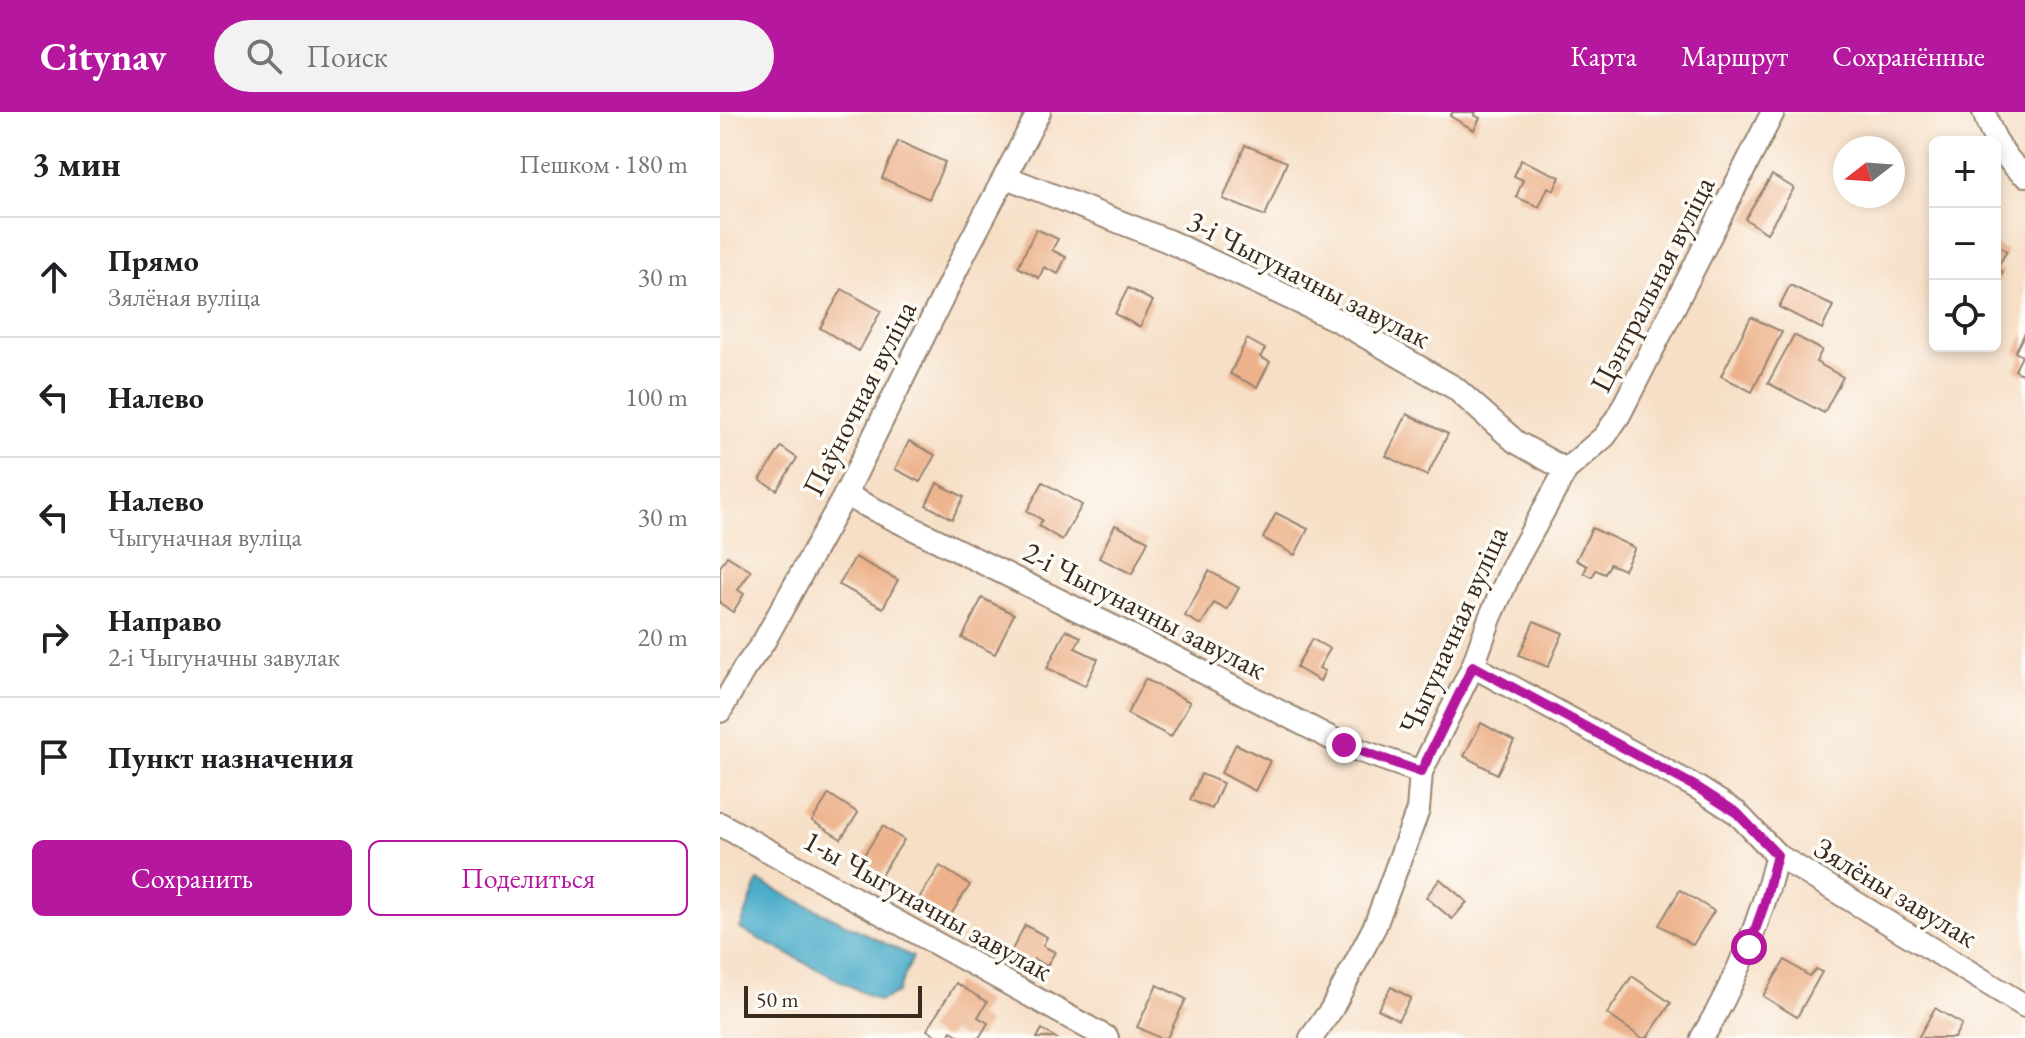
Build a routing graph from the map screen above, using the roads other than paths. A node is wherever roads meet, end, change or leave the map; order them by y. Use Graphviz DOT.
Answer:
graph roads {
  1 [pos="1039,112"];
  2 [pos="1773,112"];
  3 [pos="1984,112"];
  4 [pos="2025,175"];
  5 [pos="1006,177"];
  6 [pos="1566,470"];
  7 [pos="845,495"];
  8 [pos="1473,666"];
  9 [pos="722,701"];
  10 [pos="1421,772"];
  11 [pos="720,824"];
  12 [pos="1777,855"];
  13 [pos="2025,1006"];
  14 [pos="1107,1038"];
  15 [pos="1311,1038"];
  16 [pos="1702,1038"];
  1 -- 5 [label="street, Паўночная вуліца"];
  2 -- 6 [label="street, Цэнтральная вуліца"];
  3 -- 4 [label="street"];
  5 -- 6 [label="street, 3-і Чыгуначны завулак"];
  5 -- 7 [label="street, Паўночная вуліца"];
  6 -- 8 [label="street, Чыгуначная вуліца"];
  7 -- 9 [label="street, Паўночная вуліца"];
  7 -- 10 [label="street, 2-і Чыгуначны завулак"];
  8 -- 10 [label="street, Чыгуначная вуліца"];
  8 -- 12 [label="street, Зялёны завулак"];
  10 -- 15 [label="street, Чыгуначная вуліца"];
  11 -- 14 [label="street, 1-ы Чыгуначны завулак"];
  12 -- 13 [label="street, Зялёны завулак"];
  12 -- 16 [label="street"];
}
